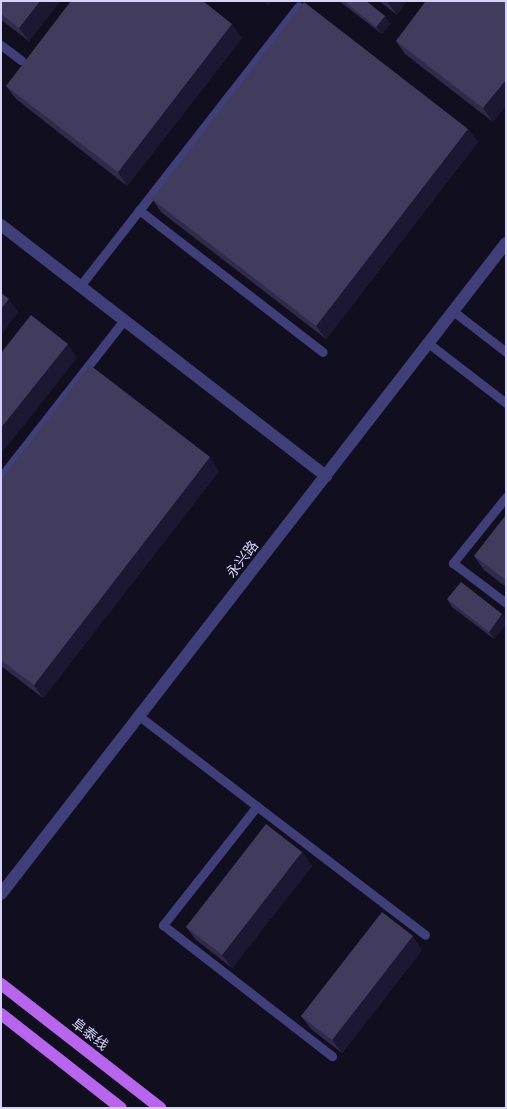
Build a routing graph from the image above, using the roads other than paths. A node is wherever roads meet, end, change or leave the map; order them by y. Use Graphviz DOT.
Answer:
graph roads {
  1 [pos="299,6"];
  2 [pos="1,45"];
  3 [pos="21,60"];
  4 [pos="139,210"];
  5 [pos="1,225"];
  6 [pos="506,242"];
  7 [pos="80,286"];
  8 [pos="453,310"];
  9 [pos="124,320"];
  10 [pos="428,343"];
  11 [pos="323,352"];
  12 [pos="506,352"];
  13 [pos="506,403"];
  14 [pos="326,476"];
  15 [pos="1,477"];
  16 [pos="506,497"];
  17 [pos="506,603"];
  18 [pos="139,716"];
  19 [pos="256,806"];
  20 [pos="1,894"];
  21 [pos="425,936"];
  22 [pos="1,984"];
  23 [pos="1,1014"];
  24 [pos="332,1056"];
  25 [pos="120,1108"];
  26 [pos="160,1108"];
  1 -- 4 [label="lane"];
  2 -- 3 [label="lane"];
  4 -- 7 [label="lane"];
  4 -- 11 [label="lane"];
  5 -- 7 [label="street"];
  6 -- 8 [label="street, 永兴路"];
  7 -- 9 [label="street"];
  8 -- 10 [label="street, 永兴路"];
  8 -- 12 [label="lane"];
  9 -- 14 [label="street"];
  9 -- 15 [label="lane"];
  10 -- 13 [label="lane"];
  10 -- 14 [label="street, 永兴路"];
  14 -- 18 [label="street, 永兴路"];
  16 -- 17 [label="lane"];
  18 -- 19 [label="lane"];
  18 -- 20 [label="street, 永兴路"];
  19 -- 21 [label="lane"];
  19 -- 24 [label="lane"];
  22 -- 26 [label="main road, 阜泰线"];
  23 -- 25 [label="main road"];
}
